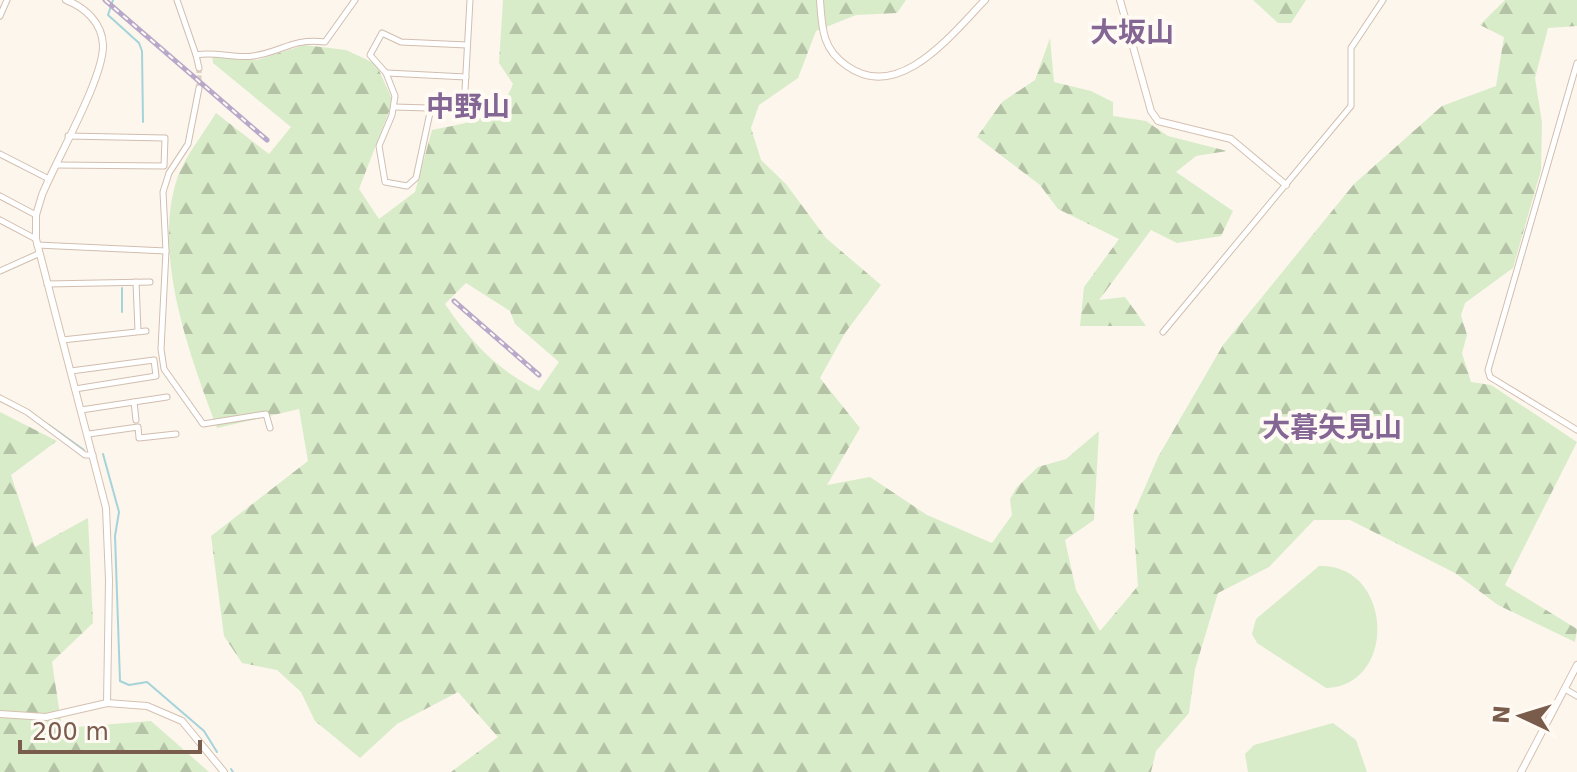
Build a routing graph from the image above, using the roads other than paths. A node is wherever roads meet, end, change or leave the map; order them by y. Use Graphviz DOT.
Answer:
graph roads {
  1 [pos="7,0"];
  2 [pos="66,0"];
  3 [pos="177,0"];
  4 [pos="355,0"];
  5 [pos="470,0"];
  6 [pos="820,0"];
  7 [pos="985,0"];
  8 [pos="1120,0"];
  9 [pos="1383,0"];
  10 [pos="0,16"];
  11 [pos="467,45"];
  12 [pos="196,55"];
  13 [pos="1577,63"];
  14 [pos="199,68"];
  15 [pos="386,73"];
  16 [pos="466,77"];
  17 [pos="199,88"];
  18 [pos="394,107"];
  19 [pos="431,108"];
  20 [pos="68,136"];
  21 [pos="0,154"];
  22 [pos="55,165"];
  23 [pos="49,179"];
  24 [pos="1286,185"];
  25 [pos="0,196"];
  26 [pos="36,215"];
  27 [pos="0,220"];
  28 [pos="37,242"];
  29 [pos="166,251"];
  30 [pos="38,254"];
  31 [pos="0,271"];
  32 [pos="136,282"];
  33 [pos="150,282"];
  34 [pos="46,284"];
  35 [pos="138,331"];
  36 [pos="146,331"];
  37 [pos="1163,332"];
  38 [pos="62,340"];
  39 [pos="71,371"];
  40 [pos="75,389"];
  41 [pos="167,397"];
  42 [pos="0,398"];
  43 [pos="134,402"];
  44 [pos="81,410"];
  45 [pos="136,420"];
  46 [pos="270,428"];
  47 [pos="1577,430"];
  48 [pos="89,434"];
  49 [pos="176,434"];
  50 [pos="94,455"];
  51 [pos="1577,665"];
  52 [pos="1565,689"];
  53 [pos="1577,696"];
  54 [pos="107,703"];
  55 [pos="0,714"];
  56 [pos="224,772"];
  57 [pos="1521,772"];
  1 -- 10 [label="street"];
  2 -- 20 [label="street"];
  3 -- 12 [label="street"];
  4 -- 12 [label="street"];
  5 -- 11 [label="street"];
  6 -- 7 [label="street"];
  8 -- 24 [label="street"];
  9 -- 24 [label="street"];
  11 -- 15 [label="street"];
  11 -- 16 [label="street"];
  12 -- 14 [label="street"];
  13 -- 47 [label="street"];
  15 -- 16 [label="street"];
  15 -- 18 [label="street"];
  16 -- 19 [label="street"];
  17 -- 29 [label="street"];
  18 -- 19 [label="street"];
  18 -- 19 [label="street"];
  20 -- 22 [label="street"];
  20 -- 22 [label="street"];
  21 -- 23 [label="street"];
  22 -- 23 [label="street"];
  23 -- 26 [label="street"];
  24 -- 37 [label="street"];
  25 -- 26 [label="street"];
  26 -- 28 [label="street"];
  27 -- 28 [label="street"];
  28 -- 29 [label="street"];
  28 -- 30 [label="street"];
  29 -- 46 [label="street"];
  30 -- 31 [label="street"];
  30 -- 34 [label="street"];
  32 -- 33 [label="street"];
  32 -- 34 [label="street"];
  32 -- 35 [label="street"];
  34 -- 38 [label="street"];
  35 -- 36 [label="street"];
  35 -- 38 [label="street"];
  38 -- 39 [label="street"];
  39 -- 40 [label="street"];
  39 -- 40 [label="street"];
  40 -- 44 [label="street"];
  41 -- 43 [label="street"];
  42 -- 50 [label="street"];
  43 -- 44 [label="street"];
  43 -- 45 [label="street"];
  44 -- 48 [label="street"];
  48 -- 49 [label="street"];
  48 -- 50 [label="street"];
  50 -- 54 [label="street"];
  51 -- 52 [label="street"];
  52 -- 53 [label="street"];
  52 -- 57 [label="street"];
  54 -- 55 [label="street"];
  54 -- 56 [label="street"];
}
